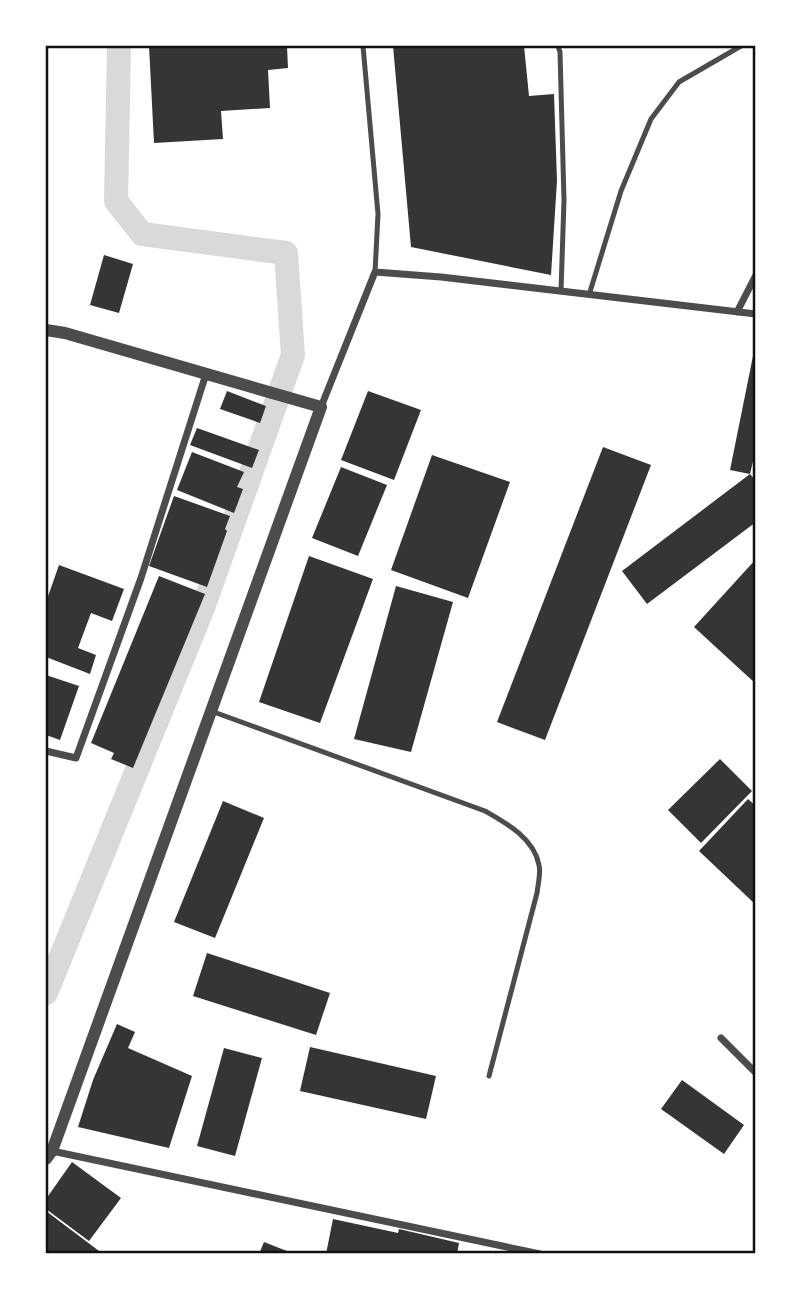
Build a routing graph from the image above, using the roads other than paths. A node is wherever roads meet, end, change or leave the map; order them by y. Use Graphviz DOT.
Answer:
graph roads {
  1 [pos="363,46"];
  2 [pos="558,46"];
  3 [pos="741,46"];
  4 [pos="375,272"];
  5 [pos="755,275"];
  6 [pos="561,291"];
  7 [pos="589,295"];
  8 [pos="737,312"];
  9 [pos="755,314"];
  10 [pos="46,330"];
  11 [pos="206,373"];
  12 [pos="321,407"];
  13 [pos="211,711"];
  14 [pos="46,751"];
  15 [pos="720,1038"];
  16 [pos="755,1073"];
  17 [pos="489,1076"];
  18 [pos="49,1155"];
  19 [pos="540,1254"];
  1 -- 4 [label="lane"];
  2 -- 6 [label="lane"];
  3 -- 7 [label="lane"];
  4 -- 6 [label="street"];
  4 -- 12 [label="street"];
  5 -- 8 [label="street"];
  6 -- 7 [label="street"];
  7 -- 8 [label="street"];
  8 -- 9 [label="street"];
  10 -- 11 [label="street"];
  11 -- 12 [label="street"];
  11 -- 14 [label="street"];
  12 -- 13 [label="street"];
  13 -- 17 [label="lane"];
  13 -- 18 [label="street"];
  15 -- 16 [label="street"];
  18 -- 19 [label="street"];
}
